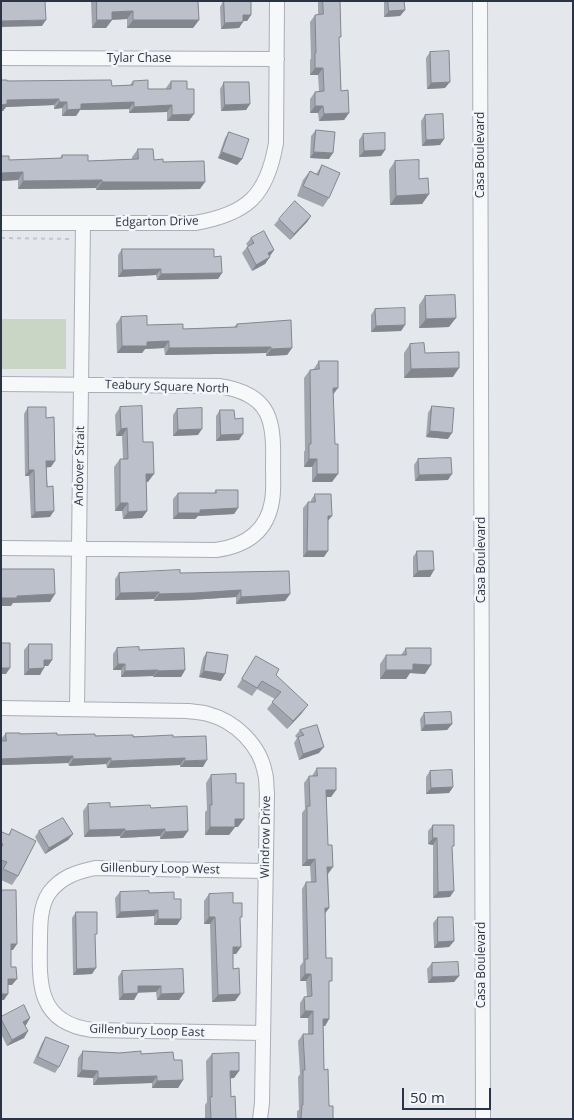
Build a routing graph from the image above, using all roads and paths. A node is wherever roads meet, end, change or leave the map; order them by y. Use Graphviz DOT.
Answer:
graph roads {
  1 [pos="277,1"];
  2 [pos="480,1"];
  3 [pos="1,58"];
  4 [pos="277,60"];
  5 [pos="1,223"];
  6 [pos="83,223"];
  7 [pos="1,238"];
  8 [pos="83,240"];
  9 [pos="1,384"];
  10 [pos="81,385"];
  11 [pos="1,548"];
  12 [pos="80,549"];
  13 [pos="1,708"];
  14 [pos="77,709"];
  15 [pos="266,871"];
  16 [pos="40,938"];
  17 [pos="263,1033"];
  18 [pos="260,1119"];
  19 [pos="483,1119"];
  1 -- 4 [label="street, Edgarton Drive"];
  2 -- 19 [label="street, Casa Boulevard"];
  3 -- 4 [label="street, Tylar Chase"];
  4 -- 6 [label="street, Edgarton Drive"];
  5 -- 6 [label="street, Edgarton Drive"];
  6 -- 8 [label="street, Andover Strait"];
  7 -- 8 [label="path"];
  8 -- 10 [label="street, Andover Strait"];
  9 -- 10 [label="street, Teabury Square North"];
  10 -- 12 [label="street, Andover Strait"];
  10 -- 12 [label="street, Teabury Square North"];
  11 -- 12 [label="street, Teabury Square North"];
  12 -- 14 [label="street, Andover Strait"];
  13 -- 14 [label="street, Windrow Drive"];
  14 -- 15 [label="street, Windrow Drive"];
  15 -- 16 [label="street, Gillenbury Loop West"];
  15 -- 17 [label="street, Windrow Drive"];
  16 -- 17 [label="street, Gillenbury Loop East"];
  17 -- 18 [label="street, Windrow Drive"];
}
